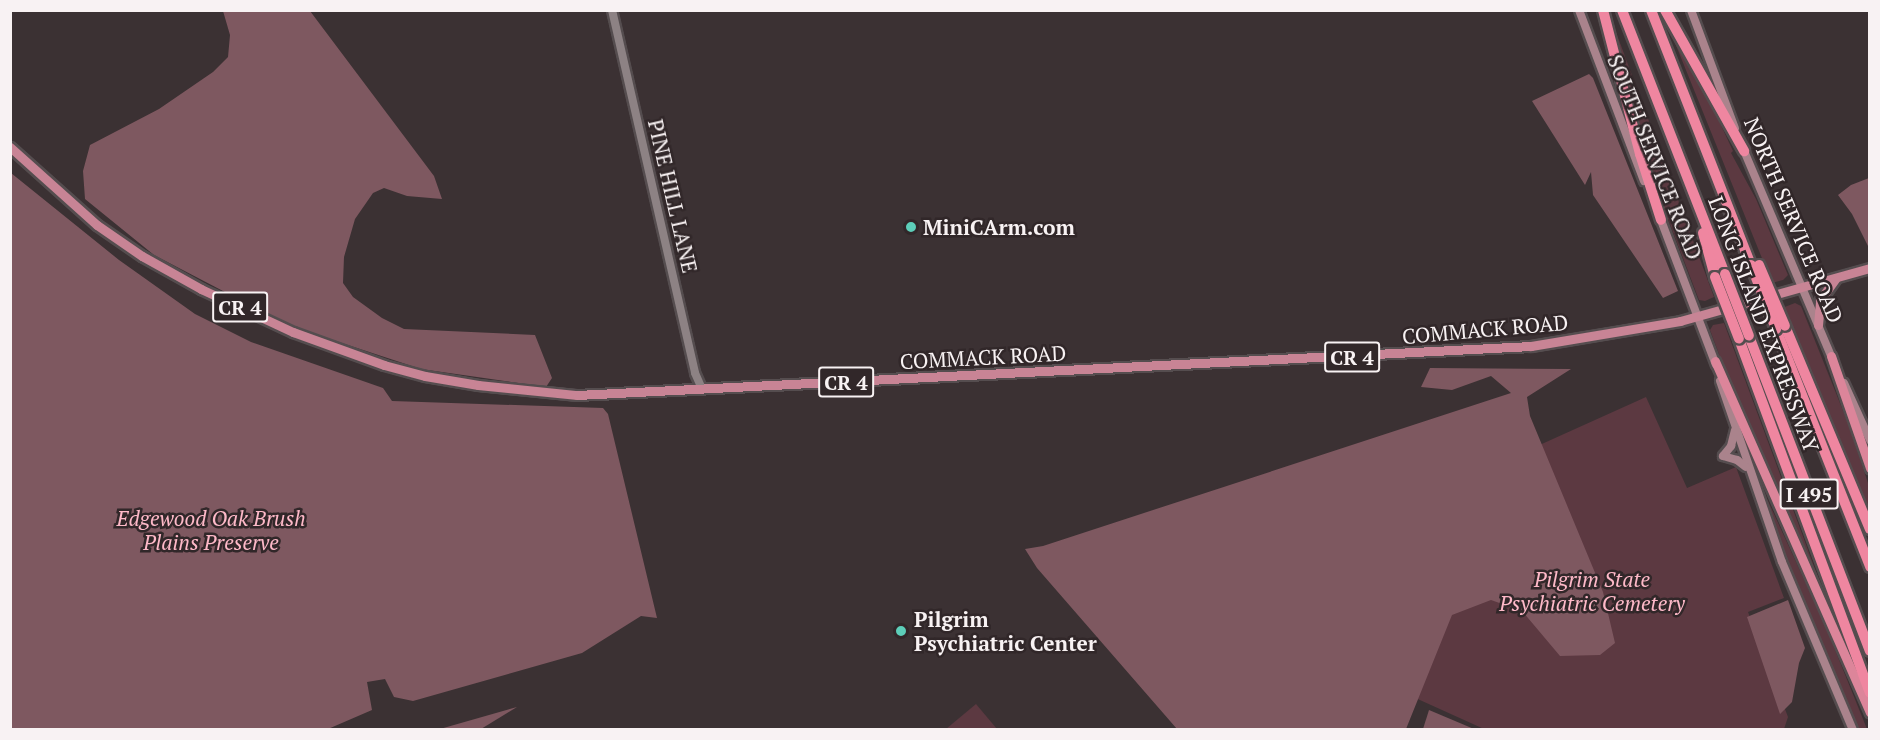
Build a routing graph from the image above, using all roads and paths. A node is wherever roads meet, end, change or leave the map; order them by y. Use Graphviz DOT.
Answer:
graph roads {
  1 [pos="612,10"];
  2 [pos="1579,10"];
  3 [pos="1603,10"];
  4 [pos="1622,10"];
  5 [pos="1651,10"];
  6 [pos="1665,10"];
  7 [pos="1691,10"];
  8 [pos="10,147"];
  9 [pos="1744,151"];
  10 [pos="1661,219"];
  11 [pos="1869,268"];
  12 [pos="1835,279"];
  13 [pos="1802,288"];
  14 [pos="1698,317"];
  15 [pos="1818,325"];
  16 [pos="1780,327"];
  17 [pos="1744,338"];
  18 [pos="1831,356"];
  19 [pos="1715,361"];
  20 [pos="702,389"];
  21 [pos="1735,430"];
  22 [pos="1869,440"];
  23 [pos="1748,468"];
  24 [pos="1869,468"];
  25 [pos="1869,529"];
  26 [pos="1869,567"];
  27 [pos="1869,651"];
  28 [pos="1869,693"];
  29 [pos="1869,712"];
  30 [pos="1853,729"];
  1 -- 20 [label="street, PINE HILL LANE"];
  2 -- 10 [label="main road, SOUTH SERVICE ROAD"];
  3 -- 10 [label="highway"];
  4 -- 17 [label="highway, LONG ISLAND EXPRESSWAY / I 495, bridge"];
  5 -- 16 [label="highway, LONG ISLAND EXPRESSWAY, bridge"];
  6 -- 9 [label="highway"];
  7 -- 9 [label="main road, NORTH SERVICE ROAD"];
  8 -- 20 [label="main road, COMMACK ROAD / CR 4"];
  9 -- 13 [label="main road, NORTH SERVICE ROAD"];
  10 -- 14 [label="main road, SOUTH SERVICE ROAD"];
  11 -- 12 [label="main road, COMMACK ROAD / CR 4"];
  12 -- 13 [label="main road, COMMACK ROAD / CR 4"];
  12 -- 15 [label="main road"];
  13 -- 14 [label="main road, COMMACK ROAD / CR 4"];
  13 -- 15 [label="main road, NORTH SERVICE ROAD"];
  14 -- 19 [label="main road, SOUTH SERVICE ROAD"];
  14 -- 20 [label="main road, COMMACK ROAD / CR 4"];
  15 -- 18 [label="main road, NORTH SERVICE ROAD"];
  16 -- 25 [label="highway"];
  16 -- 26 [label="highway, LONG ISLAND EXPRESSWAY / I 495"];
  17 -- 27 [label="highway, LONG ISLAND EXPRESSWAY / I 495"];
  17 -- 28 [label="highway"];
  18 -- 22 [label="main road, NORTH SERVICE ROAD"];
  18 -- 24 [label="highway"];
  19 -- 21 [label="main road, SOUTH SERVICE ROAD"];
  19 -- 29 [label="highway"];
  21 -- 23 [label="main road, SOUTH SERVICE ROAD"];
  21 -- 23 [label="main road"];
  23 -- 30 [label="main road, SOUTH SERVICE ROAD"];
}
